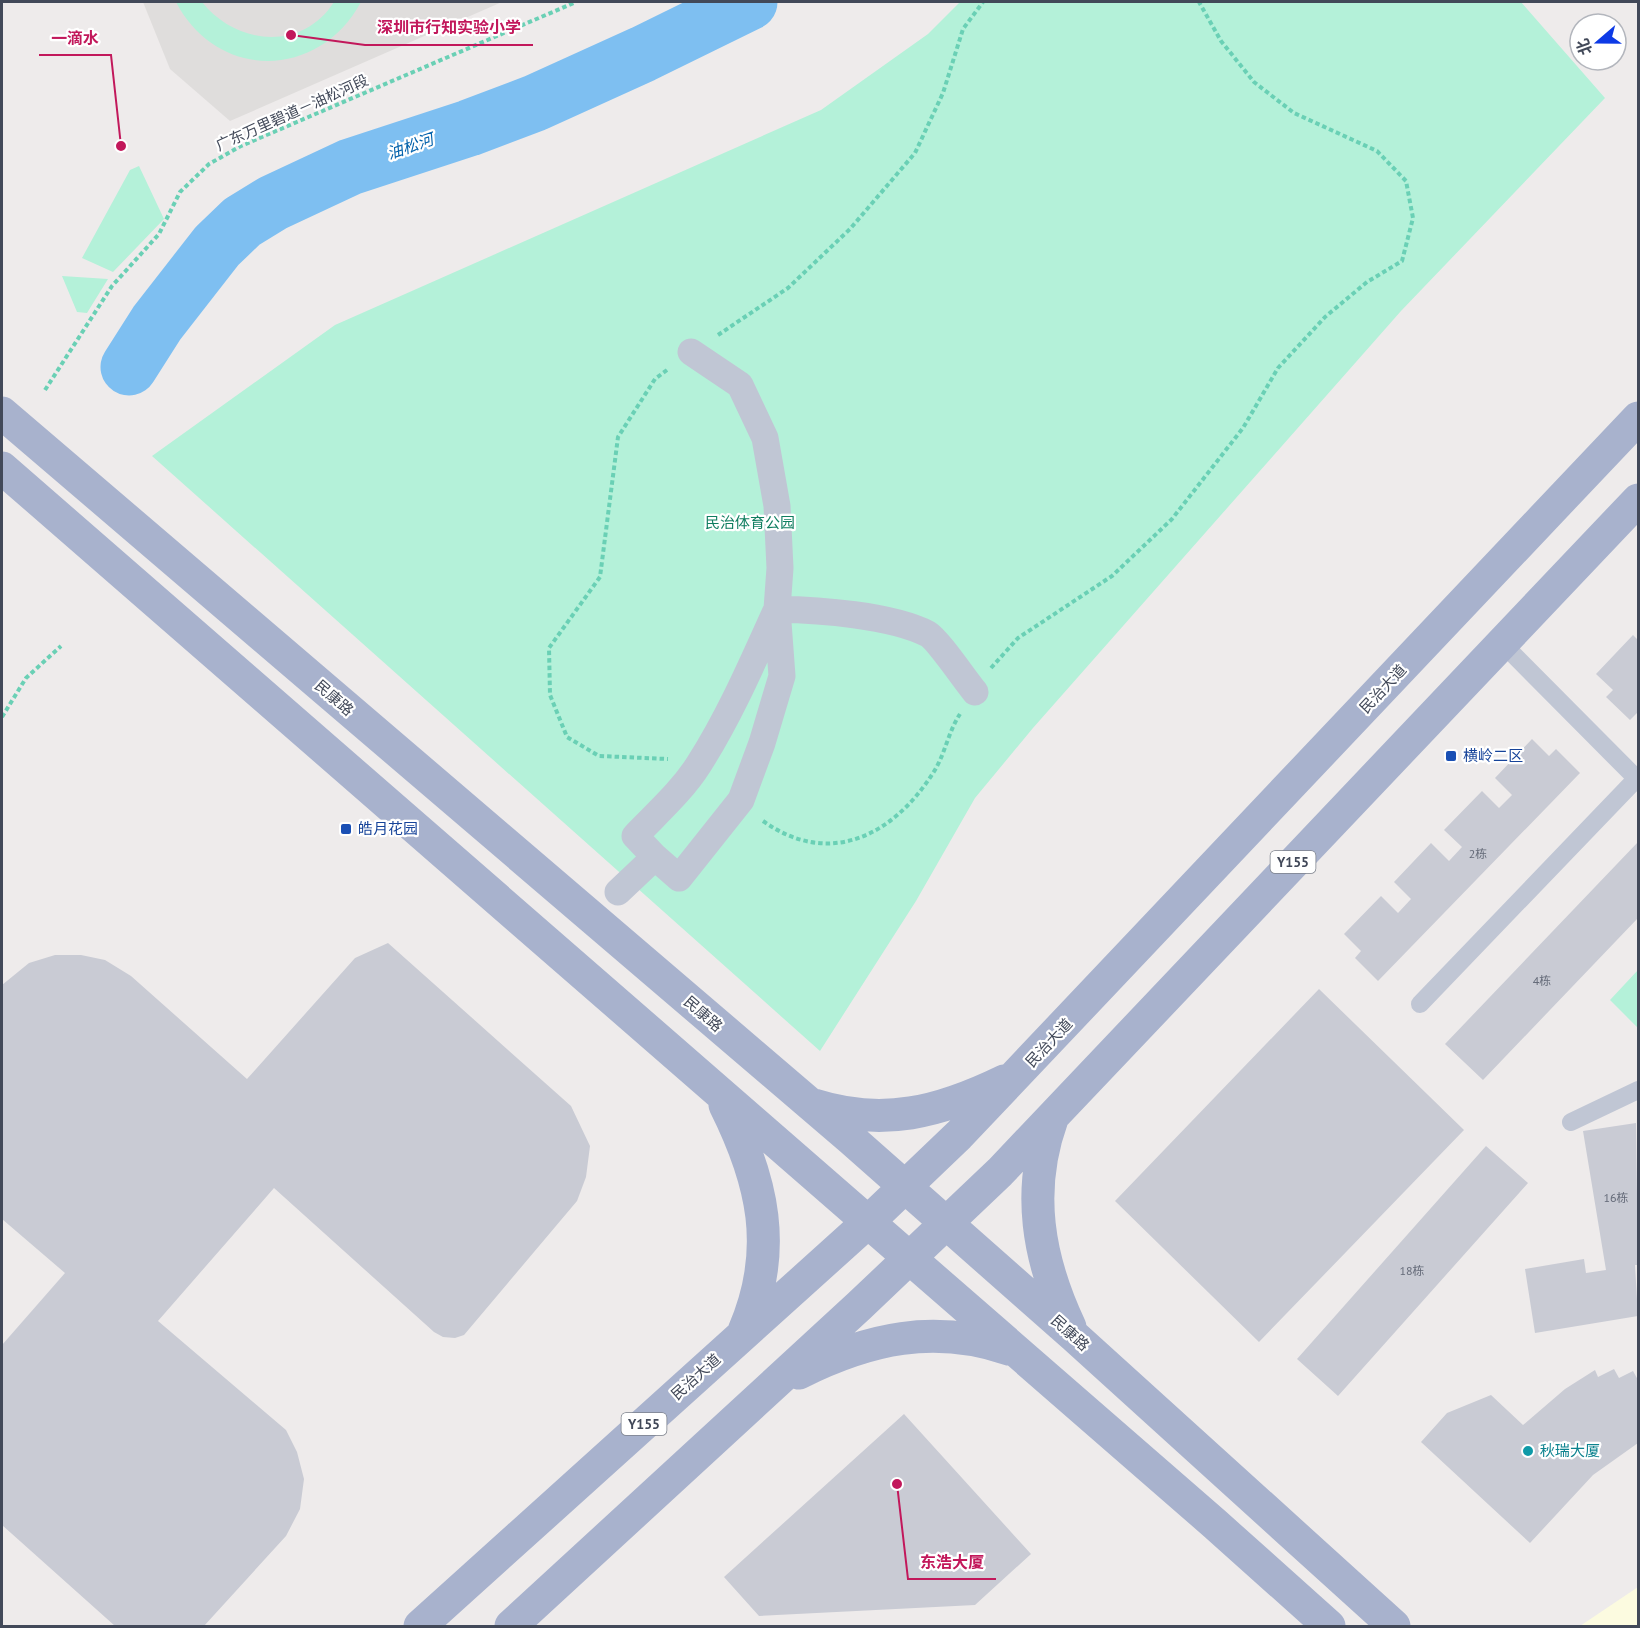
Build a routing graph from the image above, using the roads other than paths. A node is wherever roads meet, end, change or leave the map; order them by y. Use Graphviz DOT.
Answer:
graph roads {
  1 [pos="691,352"];
  2 [pos="2,413"];
  3 [pos="1638,418"];
  4 [pos="2,468"];
  5 [pos="1638,500"];
  6 [pos="777,609"];
  7 [pos="1502,643"];
  8 [pos="975,692"];
  9 [pos="1638,779"];
  10 [pos="655,857"];
  11 [pos="618,892"];
  12 [pos="568,898"];
  13 [pos="537,935"];
  14 [pos="1420,1004"];
  15 [pos="1022,1072"];
  16 [pos="1638,1090"];
  17 [pos="720,1095"];
  18 [pos="806,1103"];
  19 [pos="1053,1114"];
  20 [pos="1571,1122"];
  21 [pos="906,1187"];
  22 [pos="868,1222"];
  23 [pos="947,1223"];
  24 [pos="910,1258"];
  25 [pos="743,1335"];
  26 [pos="1074,1336"];
  27 [pos="1017,1352"];
  28 [pos="762,1396"];
  29 [pos="420,1626"];
  30 [pos="511,1626"];
  31 [pos="1329,1626"];
  32 [pos="1394,1626"];
  1 -- 6 [label="street"];
  2 -- 12 [label="main road, 民康路"];
  3 -- 15 [label="main road, 民治大道 / Y155"];
  4 -- 13 [label="main road"];
  5 -- 7 [label="main road, Y155"];
  6 -- 8 [label="street"];
  6 -- 10 [label="street"];
  6 -- 10 [label="street"];
  7 -- 9 [label="lane"];
  7 -- 19 [label="main road, Y155"];
  9 -- 14 [label="lane"];
  10 -- 11 [label="street"];
  12 -- 13 [label="main road"];
  12 -- 18 [label="main road, 民康路"];
  13 -- 17 [label="main road"];
  15 -- 18 [label="main road"];
  15 -- 21 [label="main road, 民治大道 / Y155"];
  16 -- 20 [label="lane"];
  17 -- 22 [label="main road"];
  17 -- 25 [label="main road"];
  18 -- 21 [label="main road, 民康路"];
  19 -- 23 [label="main road, Y155"];
  19 -- 26 [label="main road"];
  21 -- 22 [label="main road, 民治大道 / Y155"];
  21 -- 23 [label="main road, 民康路"];
  22 -- 24 [label="main road"];
  22 -- 25 [label="main road, 民治大道 / Y155"];
  23 -- 24 [label="main road, Y155"];
  23 -- 26 [label="main road, 民康路"];
  24 -- 27 [label="main road"];
  24 -- 28 [label="main road, Y155"];
  25 -- 29 [label="main road, 民治大道 / Y155"];
  26 -- 32 [label="main road, 民康路"];
  27 -- 28 [label="main road"];
  27 -- 31 [label="main road"];
  28 -- 30 [label="main road, Y155"];
}
